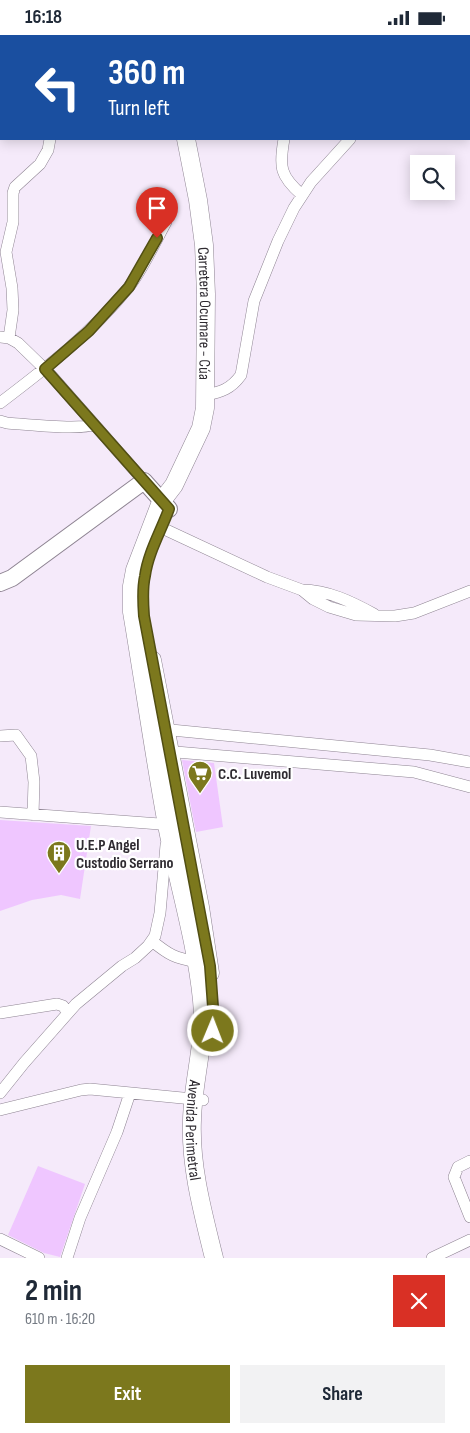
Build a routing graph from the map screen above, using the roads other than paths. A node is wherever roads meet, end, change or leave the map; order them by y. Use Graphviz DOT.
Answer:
graph roads {
  1 [pos="50,140"];
  2 [pos="186,140"];
  3 [pos="284,140"];
  4 [pos="349,140"];
  5 [pos="302,195"];
  6 [pos="166,222"];
  7 [pos="4,337"];
  8 [pos="45,369"];
  9 [pos="206,395"];
  10 [pos="0,403"];
  11 [pos="0,421"];
  12 [pos="94,424"];
  13 [pos="144,481"];
  14 [pos="174,485"];
  15 [pos="165,506"];
  16 [pos="162,528"];
  17 [pos="0,583"];
  18 [pos="470,591"];
  19 [pos="158,728"];
  20 [pos="0,737"];
  21 [pos="163,751"];
  22 [pos="470,762"];
  23 [pos="470,787"];
  24 [pos="0,812"];
  25 [pos="33,815"];
  26 [pos="175,825"];
  27 [pos="152,941"];
  28 [pos="197,962"];
  29 [pos="0,1013"];
  30 [pos="68,1013"];
  31 [pos="0,1093"];
  32 [pos="130,1093"];
  33 [pos="198,1099"];
  34 [pos="0,1110"];
  35 [pos="470,1161"];
  36 [pos="470,1217"];
  37 [pos="0,1239"];
  38 [pos="470,1241"];
  39 [pos="39,1258"];
  40 [pos="67,1258"];
  41 [pos="214,1258"];
  42 [pos="226,1258"];
  43 [pos="432,1258"];
  1 -- 7 [label="street"];
  2 -- 9 [label="main road, Carretera Ocumare - Cúa"];
  3 -- 5 [label="street"];
  4 -- 5 [label="street"];
  5 -- 9 [label="street"];
  6 -- 8 [label="street"];
  7 -- 8 [label="street"];
  8 -- 10 [label="street"];
  8 -- 12 [label="street"];
  9 -- 14 [label="main road, Carretera Ocumare - Cúa"];
  11 -- 12 [label="street"];
  12 -- 13 [label="street"];
  13 -- 15 [label="street"];
  13 -- 17 [label="street"];
  14 -- 15 [label="main road, Avenida Perimetral"];
  15 -- 16 [label="main road, Avenida Perimetral"];
  15 -- 19 [label="main road, Avenida Perimetral"];
  16 -- 18 [label="street"];
  16 -- 19 [label="main road, Avenida Perimetral"];
  19 -- 21 [label="main road, Avenida Perimetral"];
  19 -- 22 [label="street"];
  20 -- 25 [label="street"];
  21 -- 23 [label="street"];
  21 -- 26 [label="main road, Avenida Perimetral"];
  24 -- 25 [label="street"];
  25 -- 26 [label="street"];
  26 -- 27 [label="street"];
  26 -- 28 [label="main road, Avenida Perimetral"];
  26 -- 33 [label="main road, Avenida Perimetral"];
  27 -- 28 [label="street"];
  27 -- 30 [label="street"];
  28 -- 33 [label="main road, Avenida Perimetral"];
  29 -- 30 [label="street"];
  30 -- 31 [label="street"];
  32 -- 33 [label="street"];
  32 -- 34 [label="street"];
  32 -- 40 [label="street"];
  33 -- 41 [label="main road, Avenida Perimetral"];
  33 -- 42 [label="main road, Avenida Perimetral"];
  35 -- 36 [label="street"];
  37 -- 39 [label="street"];
  38 -- 43 [label="street"];
}
